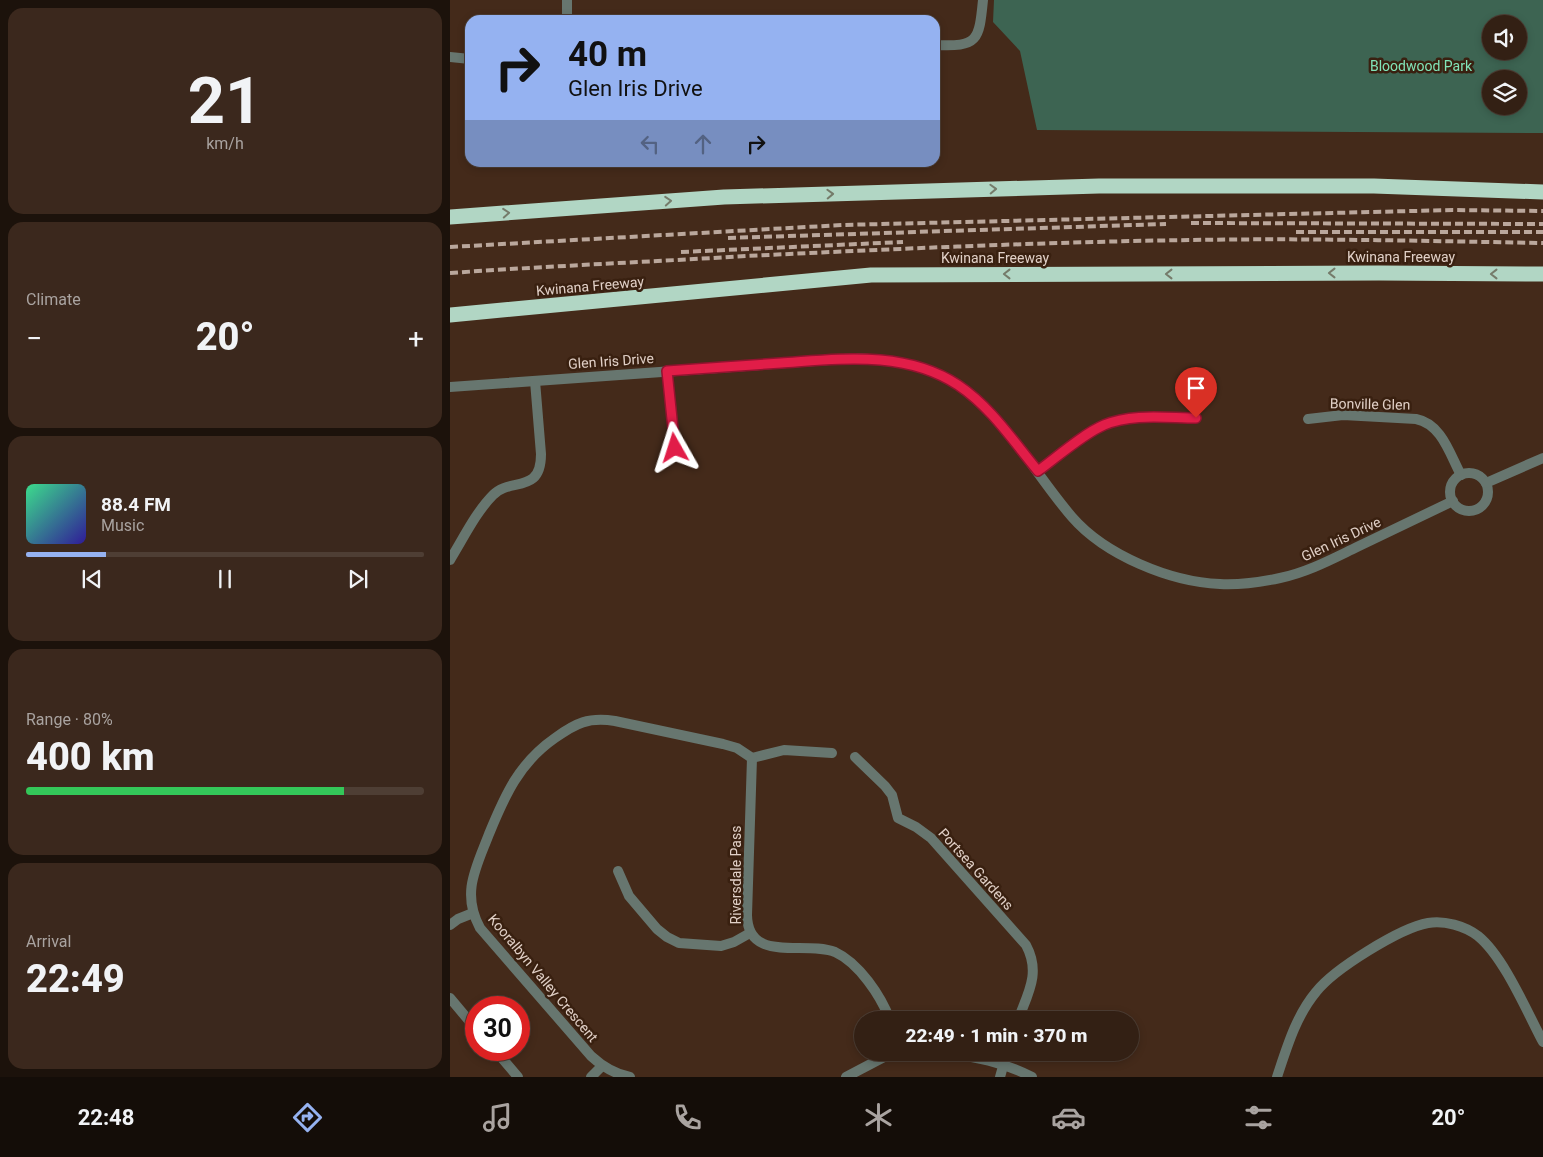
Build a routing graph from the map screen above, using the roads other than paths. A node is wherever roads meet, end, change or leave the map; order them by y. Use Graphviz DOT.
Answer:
graph roads {
  1 [pos="567,0"];
  2 [pos="983,0"];
  3 [pos="566,15"];
  4 [pos="940,45"];
  5 [pos="450,57"];
  6 [pos="465,58"];
  7 [pos="1543,192"];
  8 [pos="450,217"];
  9 [pos="1543,274"];
  10 [pos="450,316"];
  11 [pos="667,371"];
  12 [pos="535,381"];
  13 [pos="450,387"];
  14 [pos="1196,418"];
  15 [pos="1308,419"];
  16 [pos="675,448"];
  17 [pos="1543,458"];
  18 [pos="1038,471"];
  19 [pos="1461,475"];
  20 [pos="1486,483"];
  21 [pos="1453,501"];
  22 [pos="450,560"];
  23 [pos="832,752"];
  24 [pos="855,757"];
  25 [pos="752,758"];
  26 [pos="618,871"];
  27 [pos="473,913"];
  28 [pos="450,925"];
  29 [pos="750,933"];
  30 [pos="450,998"];
  31 [pos="886,1011"];
  32 [pos="1021,1011"];
  33 [pos="465,1015"];
  34 [pos="1543,1042"];
  35 [pos="504,1061"];
  36 [pos="878,1061"];
  37 [pos="989,1061"];
  38 [pos="1005,1061"];
  39 [pos="1004,1065"];
  40 [pos="602,1066"];
  41 [pos="518,1077"];
  42 [pos="591,1077"];
  43 [pos="630,1077"];
  44 [pos="846,1077"];
  45 [pos="1000,1077"];
  46 [pos="1032,1077"];
  47 [pos="1277,1077"];
  1 -- 3 [label="street"];
  2 -- 4 [label="street"];
  5 -- 6 [label="street"];
  8 -- 7 [label="highway, one-way"];
  9 -- 10 [label="highway, Kwinana Freeway, one-way"];
  11 -- 12 [label="street, Glen Iris Drive"];
  11 -- 16 [label="street"];
  11 -- 18 [label="street, Glen Iris Drive"];
  12 -- 13 [label="street, Glen Iris Drive"];
  12 -- 22 [label="street"];
  14 -- 18 [label="street"];
  15 -- 19 [label="street, Bonville Glen"];
  17 -- 20 [label="street"];
  18 -- 21 [label="street, Glen Iris Drive"];
  19 -- 20 [label="street"];
  19 -- 21 [label="street"];
  20 -- 21 [label="street"];
  23 -- 25 [label="street"];
  24 -- 32 [label="street, Portsea Gardens"];
  25 -- 27 [label="street, Kooralbyn Valley Crescent"];
  25 -- 29 [label="street, Riversdale Pass"];
  26 -- 29 [label="street"];
  27 -- 28 [label="street"];
  27 -- 40 [label="street, Kooralbyn Valley Crescent"];
  29 -- 31 [label="street, Riversdale Pass"];
  30 -- 33 [label="street"];
  34 -- 47 [label="street"];
  35 -- 41 [label="street"];
  36 -- 44 [label="street"];
  37 -- 39 [label="street"];
  38 -- 39 [label="street"];
  39 -- 45 [label="street"];
  39 -- 46 [label="street"];
  40 -- 42 [label="street"];
  40 -- 43 [label="street, Kooralbyn Valley Crescent"];
}
